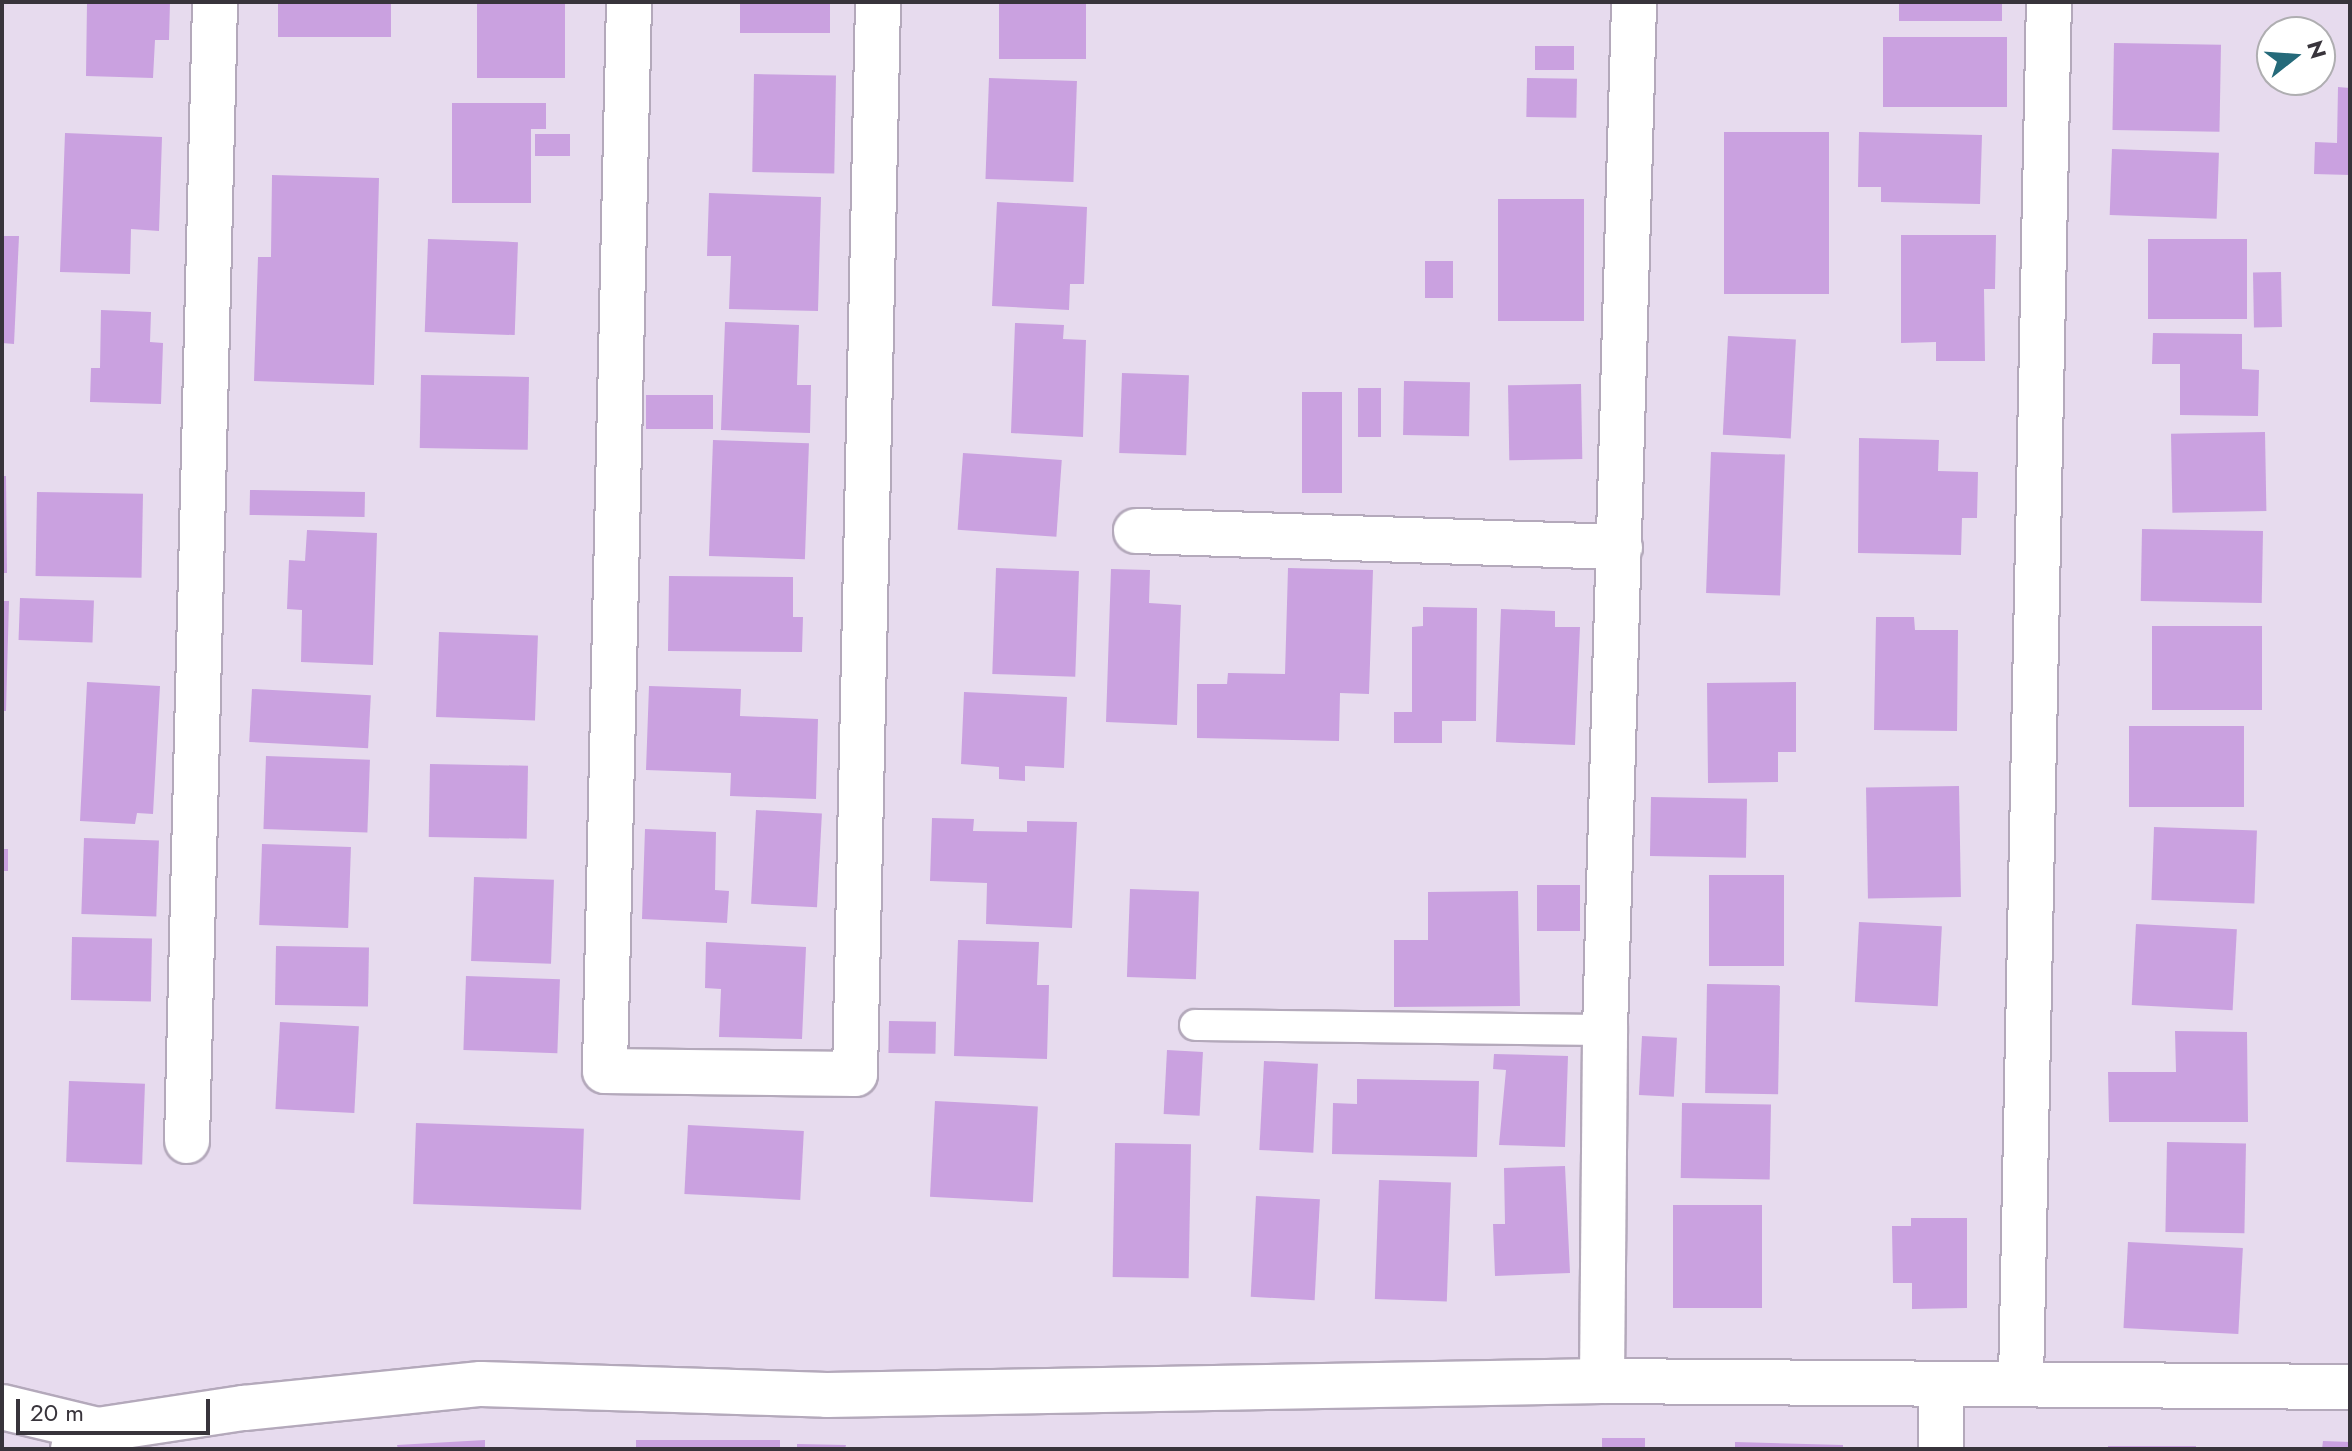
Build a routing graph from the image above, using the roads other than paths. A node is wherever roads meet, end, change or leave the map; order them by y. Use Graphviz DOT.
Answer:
graph roads {
  1 [pos="215,2"];
  2 [pos="629,2"];
  3 [pos="878,2"];
  4 [pos="1634,2"];
  5 [pos="2049,2"];
  6 [pos="1136,531"];
  7 [pos="1620,547"];
  8 [pos="1195,1025"];
  9 [pos="1605,1030"];
  10 [pos="187,1141"];
  11 [pos="1602,1381"];
  12 [pos="2021,1381"];
  13 [pos="1941,1384"];
  14 [pos="2350,1387"];
  15 [pos="2,1407"];
  16 [pos="85,1440"];
  17 [pos="1941,1449"];
  1 -- 10 [label="street"];
  2 -- 3 [label="street"];
  4 -- 7 [label="street"];
  5 -- 12 [label="street"];
  6 -- 7 [label="street"];
  7 -- 9 [label="street"];
  8 -- 9 [label="lane"];
  9 -- 11 [label="street"];
  11 -- 13 [label="street"];
  11 -- 16 [label="street"];
  12 -- 13 [label="street"];
  12 -- 14 [label="street"];
  13 -- 17 [label="street"];
  15 -- 16 [label="street"];
}
